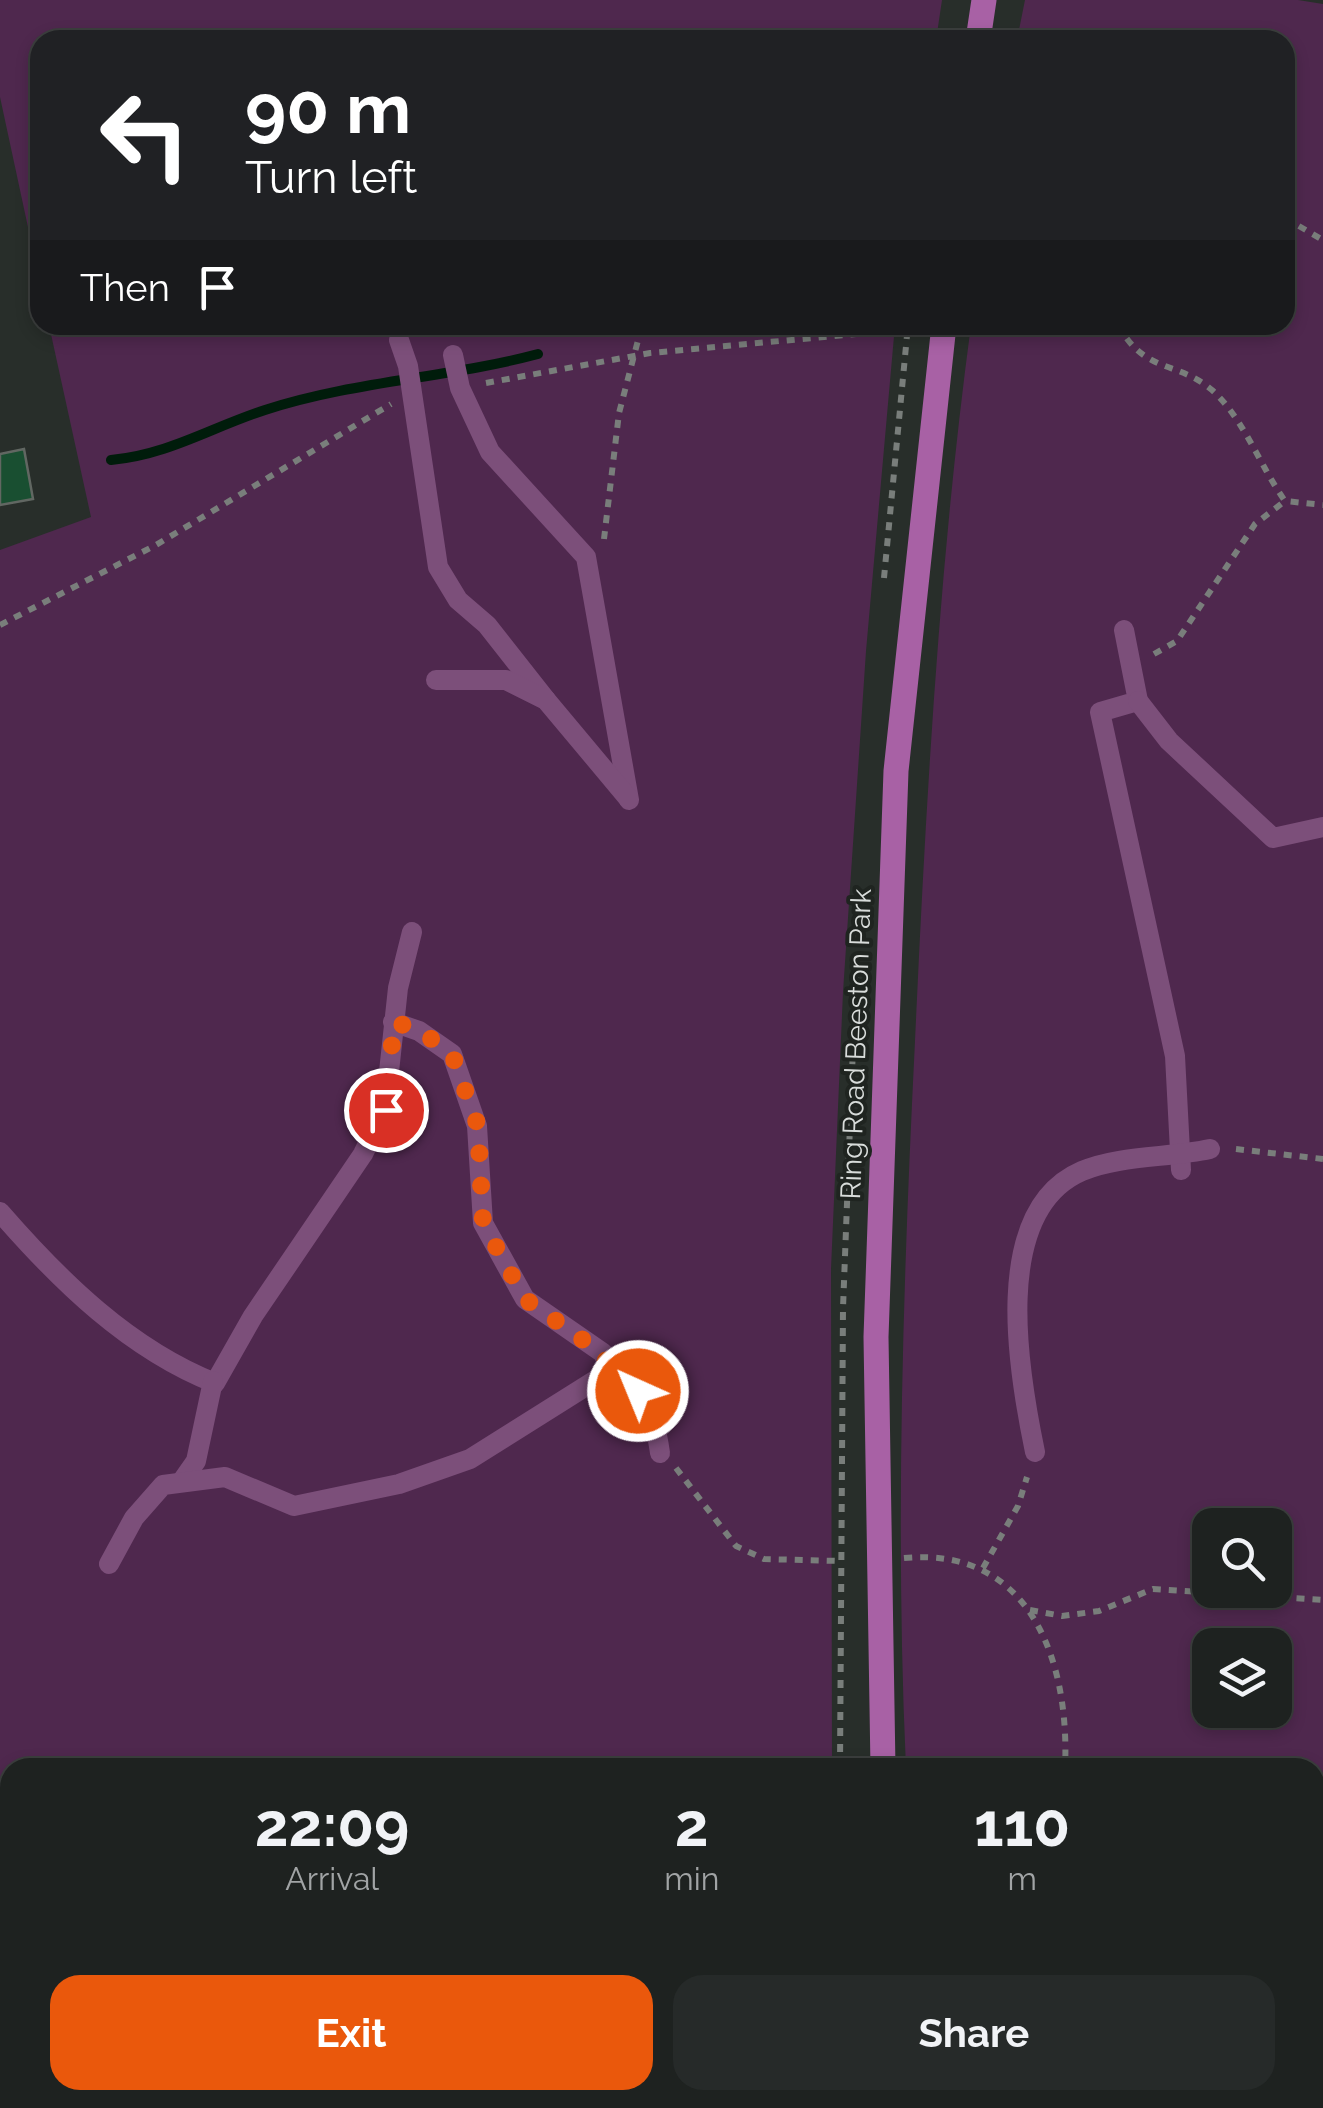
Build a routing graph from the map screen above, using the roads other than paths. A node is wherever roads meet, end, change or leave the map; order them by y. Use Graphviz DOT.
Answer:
graph roads {
  1 [pos="984,0"];
  2 [pos="980,30"];
  3 [pos="943,335"];
  4 [pos="399,340"];
  5 [pos="453,355"];
  6 [pos="1124,630"];
  7 [pos="436,680"];
  8 [pos="546,700"];
  9 [pos="1138,701"];
  10 [pos="1323,827"];
  11 [pos="412,932"];
  12 [pos="394,1022"];
  13 [pos="1210,1150"];
  14 [pos="1180,1163"];
  15 [pos="0,1212"];
  16 [pos="610,1371"];
  17 [pos="212,1381"];
  18 [pos="1035,1452"];
  19 [pos="660,1453"];
  20 [pos="182,1481"];
  21 [pos="109,1564"];
  22 [pos="882,1758"];
  1 -- 2 [label="street"];
  3 -- 22 [label="street, Ring Road Beeston Park"];
  4 -- 8 [label="lane"];
  5 -- 8 [label="lane"];
  6 -- 9 [label="lane"];
  7 -- 8 [label="lane"];
  9 -- 10 [label="lane"];
  9 -- 14 [label="lane"];
  11 -- 12 [label="lane"];
  12 -- 16 [label="lane"];
  12 -- 17 [label="lane"];
  13 -- 14 [label="lane"];
  14 -- 18 [label="lane"];
  15 -- 17 [label="lane"];
  16 -- 19 [label="lane"];
  16 -- 20 [label="lane"];
  17 -- 20 [label="lane"];
  20 -- 21 [label="lane"];
}
